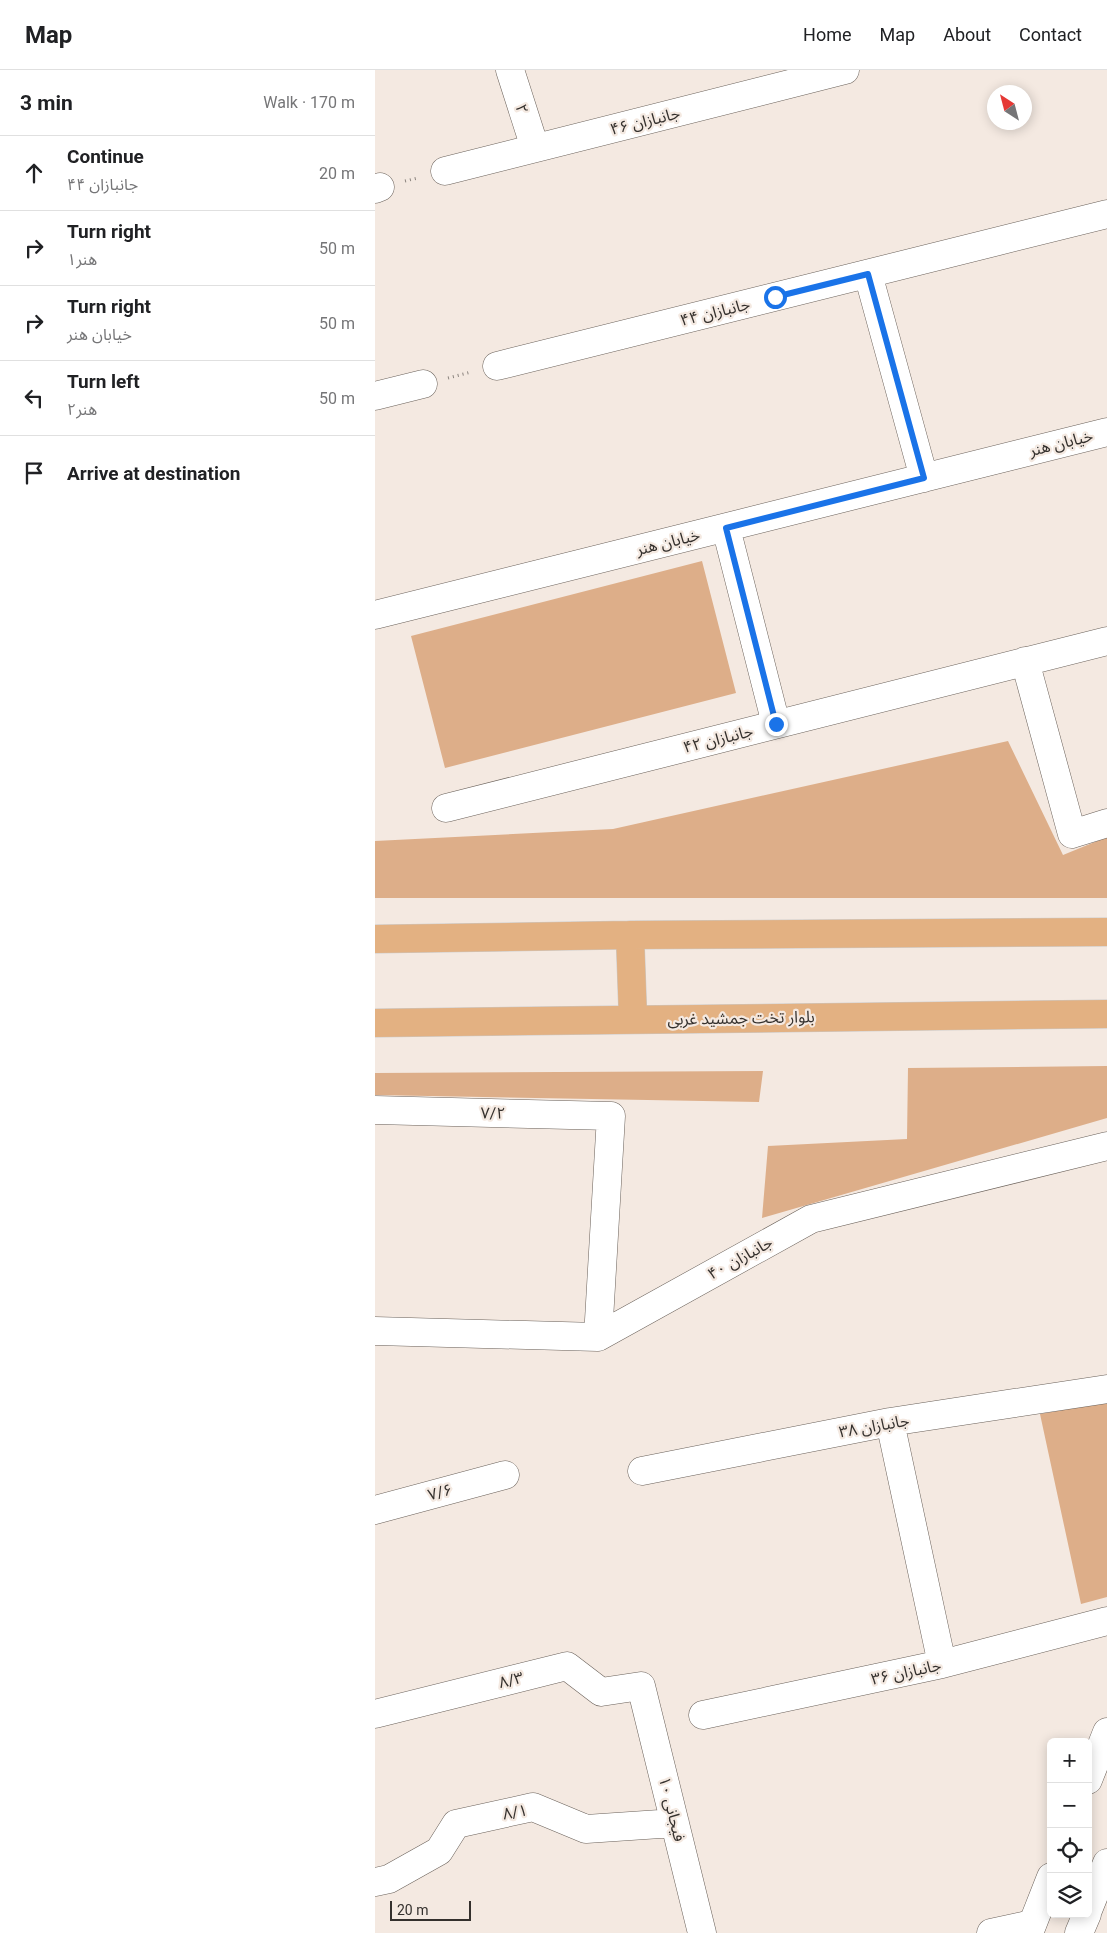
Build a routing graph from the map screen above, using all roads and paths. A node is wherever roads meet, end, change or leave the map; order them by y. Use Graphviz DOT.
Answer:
graph roads {
  1 [pos="510,70"];
  2 [pos="845,70"];
  3 [pos="535,148"];
  4 [pos="445,171"];
  5 [pos="378,188"];
  6 [pos="1107,214"];
  7 [pos="868,274"];
  8 [pos="497,366"];
  9 [pos="423,384"];
  10 [pos="375,396"];
  11 [pos="1107,432"];
  12 [pos="924,478"];
  13 [pos="726,528"];
  14 [pos="375,616"];
  15 [pos="1107,641"];
  16 [pos="1025,661"];
  17 [pos="776,724"];
  18 [pos="446,808"];
  19 [pos="1107,823"];
  20 [pos="1107,932"];
  21 [pos="630,935"];
  22 [pos="375,939"];
  23 [pos="1107,1014"];
  24 [pos="633,1019"];
  25 [pos="375,1023"];
  26 [pos="375,1110"];
  27 [pos="1107,1146"];
  28 [pos="375,1331"];
  29 [pos="598,1337"];
  30 [pos="1107,1389"];
  31 [pos="890,1422"];
  32 [pos="642,1470"];
  33 [pos="505,1475"];
  34 [pos="375,1510"];
  35 [pos="1107,1621"];
  36 [pos="942,1664"];
  37 [pos="641,1686"];
  38 [pos="375,1714"];
  39 [pos="703,1715"];
  40 [pos="1107,1732"];
  41 [pos="1092,1770"];
  42 [pos="675,1823"];
  43 [pos="1107,1863"];
  44 [pos="375,1882"];
  45 [pos="1047,1886"];
  46 [pos="1092,1900"];
  47 [pos="1085,1918"];
  48 [pos="1030,1929"];
  49 [pos="702,1933"];
  50 [pos="991,1933"];
  51 [pos="1079,1933"];
  1 -- 3 [label="street, ۲"];
  2 -- 3 [label="street, ۴۶ جانبازان"];
  3 -- 4 [label="street, ۴۶ جانبازان"];
  4 -- 5 [label="path"];
  6 -- 7 [label="street, ۴۴ جانبازان"];
  7 -- 8 [label="street, ۴۴ جانبازان"];
  7 -- 12 [label="street"];
  8 -- 9 [label="path"];
  9 -- 10 [label="street"];
  11 -- 12 [label="street, خیابان هنر"];
  12 -- 13 [label="street, خیابان هنر"];
  13 -- 14 [label="street, خیابان هنر"];
  13 -- 17 [label="street"];
  15 -- 16 [label="street, ۴۲ جانبازان"];
  16 -- 17 [label="street, ۴۲ جانبازان"];
  16 -- 19 [label="street"];
  17 -- 18 [label="street, ۴۲ جانبازان"];
  20 -- 21 [label="main road"];
  21 -- 22 [label="main road"];
  21 -- 24 [label="main road"];
  23 -- 24 [label="main road, بلوار تخت جمشید غربی"];
  24 -- 25 [label="main road, بلوار تخت جمشید غربی"];
  26 -- 29 [label="street, ۷/۲"];
  27 -- 29 [label="street, ۴۰ جانبازان"];
  28 -- 29 [label="street"];
  30 -- 31 [label="street, ۳۸ جانبازان"];
  31 -- 32 [label="street, ۳۸ جانبازان"];
  31 -- 36 [label="street"];
  33 -- 34 [label="street, ۷/۶"];
  35 -- 36 [label="street, ۳۶ جانبازان"];
  36 -- 39 [label="street, ۳۶ جانبازان"];
  37 -- 38 [label="street, ۸/۳"];
  37 -- 42 [label="street, فیجانی ۱۰"];
  40 -- 41 [label="street"];
  42 -- 44 [label="street, ۸/۱"];
  42 -- 49 [label="street, فیجانی ۱۰"];
  43 -- 46 [label="street"];
  45 -- 48 [label="street"];
  47 -- 51 [label="street"];
  48 -- 50 [label="street"];
}
